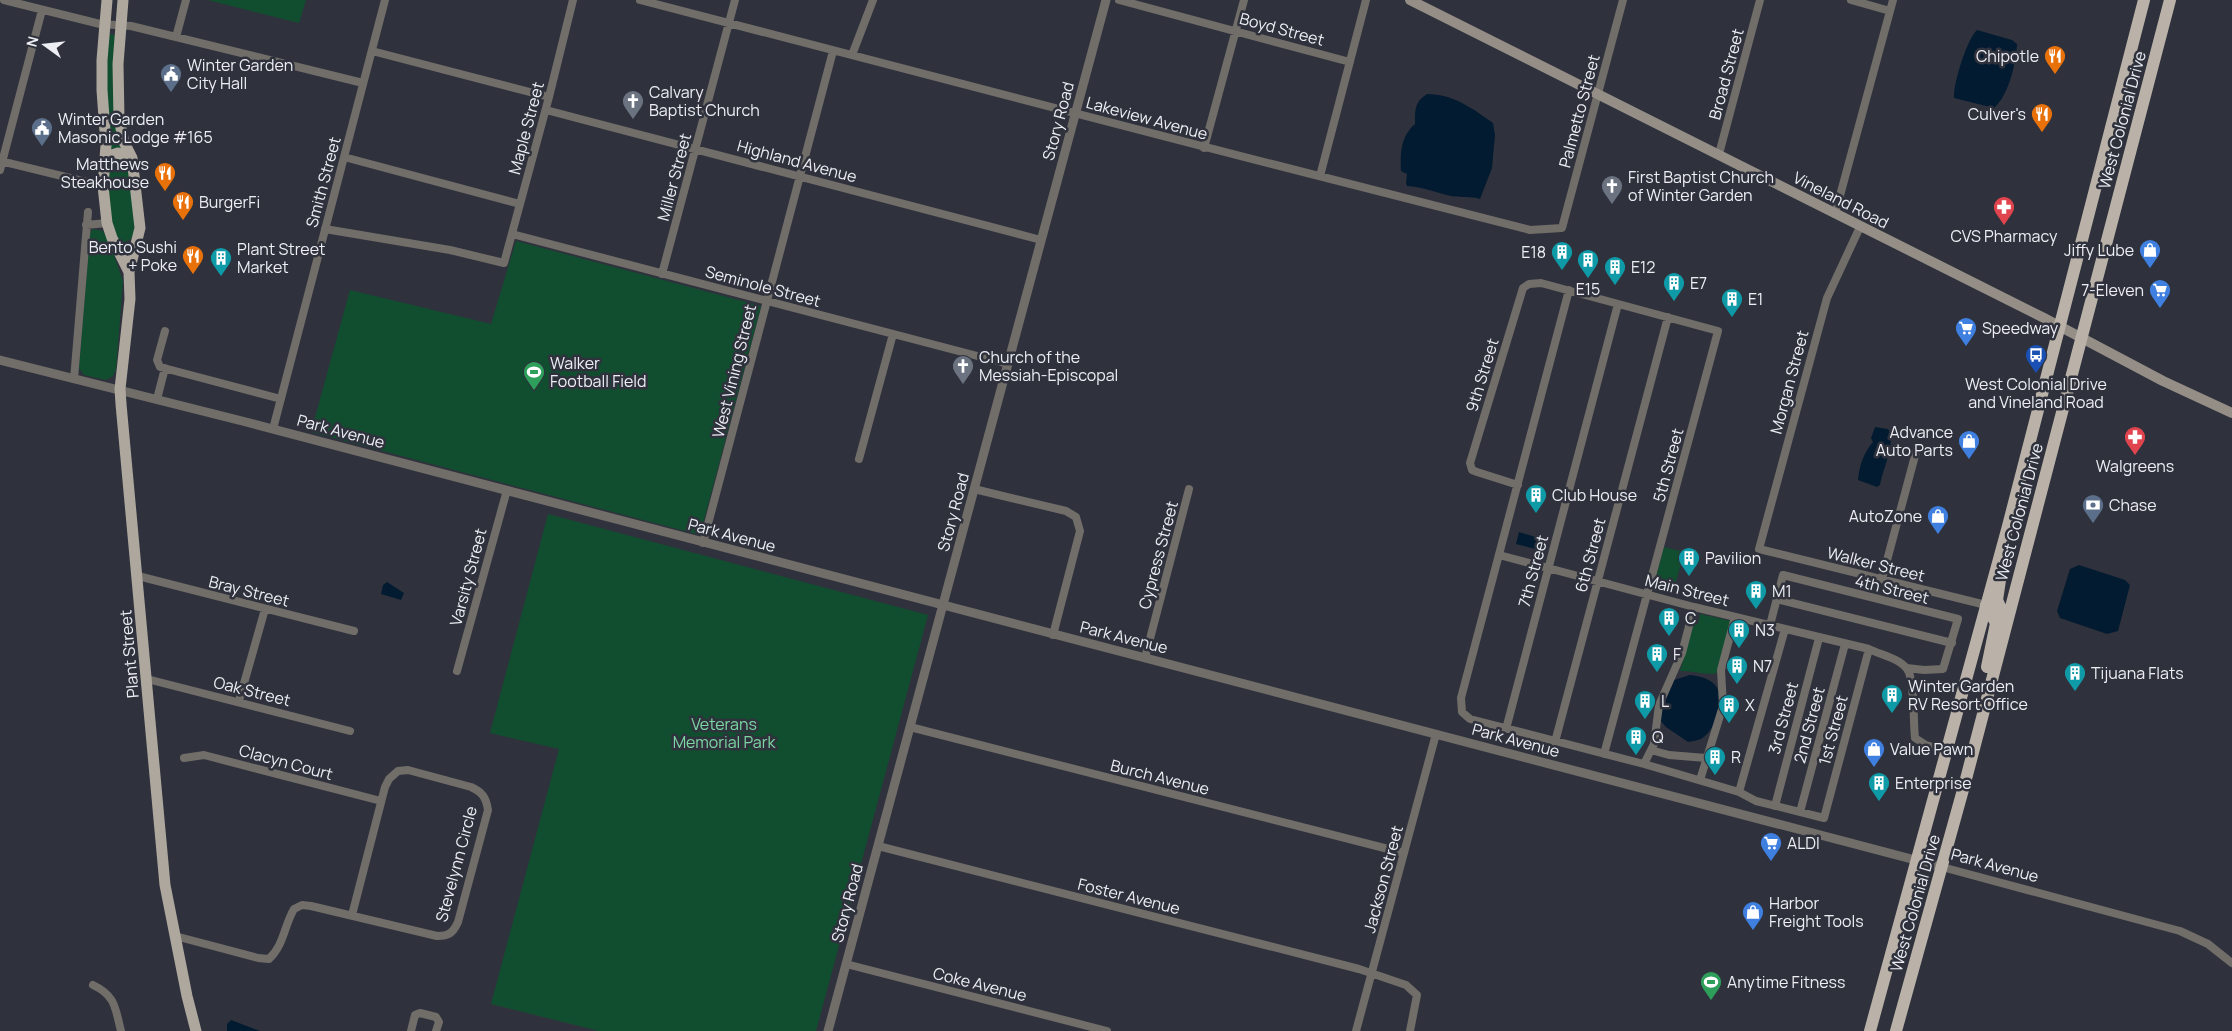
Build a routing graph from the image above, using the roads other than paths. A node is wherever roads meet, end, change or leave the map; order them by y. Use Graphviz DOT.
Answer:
graph roads {
  1 [pos="4,0"];
  2 [pos="107,0"];
  3 [pos="123,0"];
  4 [pos="186,0"];
  5 [pos="385,0"];
  6 [pos="573,0"];
  7 [pos="640,0"];
  8 [pos="735,0"];
  9 [pos="873,0"];
  10 [pos="1106,0"];
  11 [pos="1119,0"];
  12 [pos="1244,0"];
  13 [pos="1366,0"];
  14 [pos="1410,0"];
  15 [pos="1623,0"];
  16 [pos="1760,0"];
  17 [pos="1851,0"];
  18 [pos="1893,0"];
  19 [pos="2144,0"];
  20 [pos="2170,0"];
  21 [pos="42,10"];
  22 [pos="1890,11"];
  23 [pos="729,23"];
  24 [pos="105,24"];
  25 [pos="121,25"];
  26 [pos="1236,30"];
  27 [pos="176,37"];
  28 [pos="372,51"];
  29 [pos="833,51"];
  30 [pos="852,55"];
  31 [pos="1350,62"];
  32 [pos="363,84"];
  33 [pos="1598,95"];
  34 [pos="549,98"];
  35 [pos="546,110"];
  36 [pos="1076,113"];
  37 [pos="1204,148"];
  38 [pos="696,149"];
  39 [pos="1719,154"];
  40 [pos="106,157"];
  41 [pos="344,157"];
  42 [pos="132,158"];
  43 [pos="1,164"];
  44 [pos="798,176"];
  45 [pos="1320,176"];
  46 [pos="103,186"];
  47 [pos="520,204"];
  48 [pos="88,212"];
  49 [pos="1835,214"];
  50 [pos="107,223"];
  51 [pos="86,225"];
  52 [pos="1860,227"];
  53 [pos="1562,228"];
  54 [pos="325,229"];
  55 [pos="512,234"];
  56 [pos="112,238"];
  57 [pos="138,238"];
  58 [pos="1041,240"];
  59 [pos="129,272"];
  60 [pos="662,274"];
  61 [pos="1569,290"];
  62 [pos="766,302"];
  63 [pos="1618,304"];
  64 [pos="1668,317"];
  65 [pos="2059,326"];
  66 [pos="165,331"];
  67 [pos="893,334"];
  68 [pos="2082,338"];
  69 [pos="0,360"];
  70 [pos="1008,364"];
  71 [pos="165,368"];
  72 [pos="74,378"];
  73 [pos="120,389"];
  74 [pos="157,399"];
  75 [pos="281,399"];
  76 [pos="2232,413"];
  77 [pos="273,429"];
  78 [pos="1916,452"];
  79 [pos="859,459"];
  80 [pos="1518,485"];
  81 [pos="974,489"];
  82 [pos="1189,489"];
  83 [pos="506,490"];
  84 [pos="2008,526"];
  85 [pos="703,542"];
  86 [pos="1759,549"];
  87 [pos="1499,555"];
  88 [pos="1548,568"];
  89 [pos="138,576"];
  90 [pos="1882,579"];
  91 [pos="1597,581"];
  92 [pos="1647,594"];
  93 [pos="1777,599"];
  94 [pos="1986,605"];
  95 [pos="943,606"];
  96 [pos="1694,607"];
  97 [pos="265,609"];
  98 [pos="1735,617"];
  99 [pos="2008,622"];
  100 [pos="1770,625"];
  101 [pos="1785,629"];
  102 [pos="354,632"];
  103 [pos="1053,635"];
  104 [pos="1819,638"];
  105 [pos="1952,643"];
  106 [pos="1844,644"];
  107 [pos="1869,649"];
  108 [pos="1145,658"];
  109 [pos="1907,668"];
  110 [pos="457,671"];
  111 [pos="147,679"];
  112 [pos="1987,695"];
  113 [pos="239,702"];
  114 [pos="910,727"];
  115 [pos="1506,728"];
  116 [pos="350,731"];
  117 [pos="1436,734"];
  118 [pos="1555,742"];
  119 [pos="1651,750"];
  120 [pos="1947,751"];
  121 [pos="1604,754"];
  122 [pos="184,758"];
  123 [pos="1706,758"];
  124 [pos="1644,764"];
  125 [pos="1700,780"];
  126 [pos="1740,792"];
  127 [pos="380,801"];
  128 [pos="1775,806"];
  129 [pos="1800,812"];
  130 [pos="878,846"];
  131 [pos="1404,853"];
  132 [pos="1917,861"];
  133 [pos="1942,867"];
  134 [pos="352,915"];
  135 [pos="175,936"];
  136 [pos="2232,963"];
  137 [pos="846,964"];
  138 [pos="1372,974"];
  139 [pos="93,985"];
  140 [pos="121,1031"];
  141 [pos="196,1031"];
  142 [pos="411,1031"];
  143 [pos="436,1031"];
  144 [pos="828,1031"];
  145 [pos="1107,1031"];
  146 [pos="1356,1031"];
  147 [pos="1410,1031"];
  148 [pos="1870,1031"];
  149 [pos="1896,1031"];
  1 -- 21 [label="street"];
  2 -- 24 [label="main road, Plant Street"];
  3 -- 25 [label="main road, Plant Street"];
  4 -- 27 [label="street"];
  5 -- 28 [label="street, Smith Street"];
  6 -- 34 [label="street, Maple Street"];
  7 -- 23 [label="street, Lakeview Avenue"];
  8 -- 23 [label="street, Miller Street"];
  9 -- 30 [label="street"];
  10 -- 36 [label="street, Story Road"];
  11 -- 26 [label="street, Boyd Street"];
  12 -- 26 [label="street"];
  13 -- 31 [label="street"];
  14 -- 33 [label="main road, Vineland Road"];
  15 -- 33 [label="street, Palmetto Street"];
  16 -- 39 [label="street, Broad Street"];
  17 -- 22 [label="street"];
  18 -- 22 [label="street"];
  19 -- 65 [label="highway, West Colonial Drive"];
  20 -- 68 [label="highway, West Colonial Drive"];
  21 -- 24 [label="street"];
  21 -- 43 [label="street"];
  22 -- 49 [label="street"];
  23 -- 29 [label="street, Lakeview Avenue"];
  23 -- 38 [label="street, Miller Street"];
  24 -- 25 [label="street"];
  24 -- 40 [label="main road, Plant Street"];
  25 -- 27 [label="street"];
  25 -- 42 [label="main road, Plant Street"];
  26 -- 31 [label="street, Boyd Street"];
  26 -- 37 [label="street"];
  27 -- 32 [label="street"];
  28 -- 32 [label="street, Smith Street"];
  28 -- 34 [label="street"];
  29 -- 30 [label="street, Lakeview Avenue"];
  29 -- 44 [label="street, West Vining Street"];
  30 -- 36 [label="street, Lakeview Avenue"];
  31 -- 45 [label="street"];
  32 -- 41 [label="street, Smith Street"];
  33 -- 39 [label="main road, Vineland Road"];
  33 -- 53 [label="street, Palmetto Street"];
  34 -- 35 [label="street, Maple Street"];
  35 -- 38 [label="street, Highland Avenue"];
  35 -- 47 [label="street, Maple Street"];
  36 -- 37 [label="street, Lakeview Avenue"];
  36 -- 58 [label="street, Story Road"];
  37 -- 45 [label="street, Lakeview Avenue"];
  38 -- 44 [label="street, Highland Avenue"];
  38 -- 60 [label="street, Miller Street"];
  39 -- 49 [label="main road, Vineland Road"];
  40 -- 42 [label="main road"];
  40 -- 46 [label="main road, Plant Street"];
  41 -- 47 [label="street"];
  41 -- 54 [label="street, Smith Street"];
  42 -- 57 [label="main road, Plant Street"];
  43 -- 46 [label="street"];
  44 -- 58 [label="street, Highland Avenue"];
  44 -- 62 [label="street, West Vining Street"];
  45 -- 53 [label="street, Lakeview Avenue"];
  46 -- 50 [label="main road, Plant Street"];
  47 -- 55 [label="street, Maple Street"];
  48 -- 51 [label="street"];
  49 -- 52 [label="main road, Vineland Road"];
  50 -- 51 [label="street"];
  50 -- 56 [label="main road, Plant Street"];
  51 -- 72 [label="street"];
  52 -- 65 [label="main road, Vineland Road"];
  52 -- 86 [label="street, Morgan Street"];
  54 -- 55 [label="street, Maple Street"];
  54 -- 75 [label="street, Smith Street"];
  55 -- 60 [label="street, Seminole Street"];
  56 -- 57 [label="main road"];
  56 -- 59 [label="main road, Plant Street"];
  57 -- 59 [label="main road, Plant Street"];
  58 -- 70 [label="street, Story Road"];
  59 -- 73 [label="main road, Plant Street"];
  60 -- 62 [label="street, Seminole Street"];
  61 -- 63 [label="street, 5th Street"];
  61 -- 80 [label="street"];
  61 -- 80 [label="street, 9th Street"];
  62 -- 67 [label="street, Seminole Street"];
  62 -- 85 [label="street, West Vining Street"];
  63 -- 64 [label="street, 5th Street"];
  63 -- 88 [label="street, 7th Street"];
  64 -- 91 [label="street, 6th Street"];
  64 -- 92 [label="street, 5th Street"];
  65 -- 68 [label="main road, Vineland Road"];
  65 -- 84 [label="highway, West Colonial Drive"];
  66 -- 71 [label="street"];
  67 -- 70 [label="street, Seminole Street"];
  67 -- 79 [label="street"];
  68 -- 76 [label="main road, Vineland Road"];
  68 -- 99 [label="highway, West Colonial Drive"];
  69 -- 72 [label="street, Park Avenue"];
  70 -- 81 [label="street, Story Road"];
  71 -- 74 [label="street"];
  71 -- 75 [label="street"];
  72 -- 73 [label="street, Park Avenue"];
  73 -- 74 [label="street, Park Avenue"];
  73 -- 89 [label="main road, Plant Street"];
  74 -- 77 [label="street, Park Avenue"];
  75 -- 77 [label="street, Smith Street"];
  77 -- 83 [label="street, Park Avenue"];
  78 -- 90 [label="street"];
  80 -- 87 [label="street"];
  81 -- 95 [label="street, Story Road"];
  81 -- 103 [label="street"];
  82 -- 108 [label="street, Cypress Street"];
  83 -- 85 [label="street, Park Avenue"];
  83 -- 110 [label="street, Varsity Street"];
  84 -- 94 [label="highway, West Colonial Drive"];
  84 -- 99 [label="highway"];
  85 -- 95 [label="street, Park Avenue"];
  86 -- 90 [label="street, Walker Street"];
  87 -- 88 [label="street, Main Street"];
  87 -- 115 [label="street"];
  88 -- 91 [label="street, Main Street"];
  88 -- 115 [label="street, 7th Street"];
  89 -- 97 [label="street, Bray Street"];
  89 -- 111 [label="main road, Plant Street"];
  90 -- 94 [label="street, Walker Street"];
  91 -- 92 [label="street, Main Street"];
  91 -- 118 [label="street, 6th Street"];
  92 -- 96 [label="street, Main Street"];
  92 -- 121 [label="street, 5th Street"];
  93 -- 100 [label="street, 4th Street"];
  93 -- 105 [label="street"];
  93 -- 105 [label="street, 4th Street"];
  94 -- 112 [label="highway"];
  94 -- 120 [label="highway, West Colonial Drive"];
  95 -- 103 [label="street, Park Avenue"];
  95 -- 114 [label="street, Story Road"];
  96 -- 98 [label="street, Main Street"];
  96 -- 119 [label="street"];
  97 -- 102 [label="street, Bray Street"];
  97 -- 113 [label="street"];
  98 -- 100 [label="street, Main Street"];
  98 -- 123 [label="street"];
  99 -- 112 [label="highway, West Colonial Drive"];
  100 -- 101 [label="street, Main Street"];
  101 -- 104 [label="street, Main Street"];
  101 -- 126 [label="street"];
  103 -- 108 [label="street, Park Avenue"];
  104 -- 106 [label="street, Main Street"];
  104 -- 128 [label="street, 3rd Street"];
  105 -- 109 [label="street, 4th Street"];
  106 -- 107 [label="street, Main Street"];
  106 -- 129 [label="street, 2nd Street"];
  107 -- 109 [label="street, Main Street"];
  107 -- 129 [label="street, 1st Street"];
  108 -- 117 [label="street, Park Avenue"];
  109 -- 120 [label="street"];
  111 -- 113 [label="street, Oak Street"];
  111 -- 135 [label="main road, Plant Street"];
  112 -- 133 [label="highway, West Colonial Drive"];
  113 -- 116 [label="street, Oak Street"];
  114 -- 130 [label="street, Story Road"];
  114 -- 131 [label="street, Burch Avenue"];
  115 -- 118 [label="street"];
  117 -- 131 [label="street, Jackson Street"];
  117 -- 132 [label="street, Park Avenue"];
  118 -- 121 [label="street"];
  119 -- 123 [label="street"];
  119 -- 124 [label="street"];
  120 -- 132 [label="highway, West Colonial Drive"];
  121 -- 124 [label="street"];
  122 -- 127 [label="street, Clacyn Court"];
  123 -- 125 [label="street"];
  124 -- 125 [label="street"];
  125 -- 126 [label="street"];
  126 -- 128 [label="street"];
  127 -- 134 [label="street, Stevelynn Circle"];
  127 -- 134 [label="street, Stevelynn Circle"];
  128 -- 129 [label="street"];
  130 -- 137 [label="street, Story Road"];
  130 -- 138 [label="street, Foster Avenue"];
  131 -- 138 [label="street, Jackson Street"];
  132 -- 133 [label="street, Park Avenue"];
  132 -- 148 [label="highway, West Colonial Drive"];
  133 -- 136 [label="street, Park Avenue"];
  133 -- 149 [label="highway, West Colonial Drive"];
  134 -- 135 [label="street"];
  135 -- 141 [label="main road, Plant Street"];
  137 -- 144 [label="street, Story Road"];
  137 -- 145 [label="street, Coke Avenue"];
  138 -- 146 [label="street, Jackson Street"];
  138 -- 147 [label="street, Foster Avenue"];
  139 -- 140 [label="street"];
  142 -- 143 [label="street"];
}
